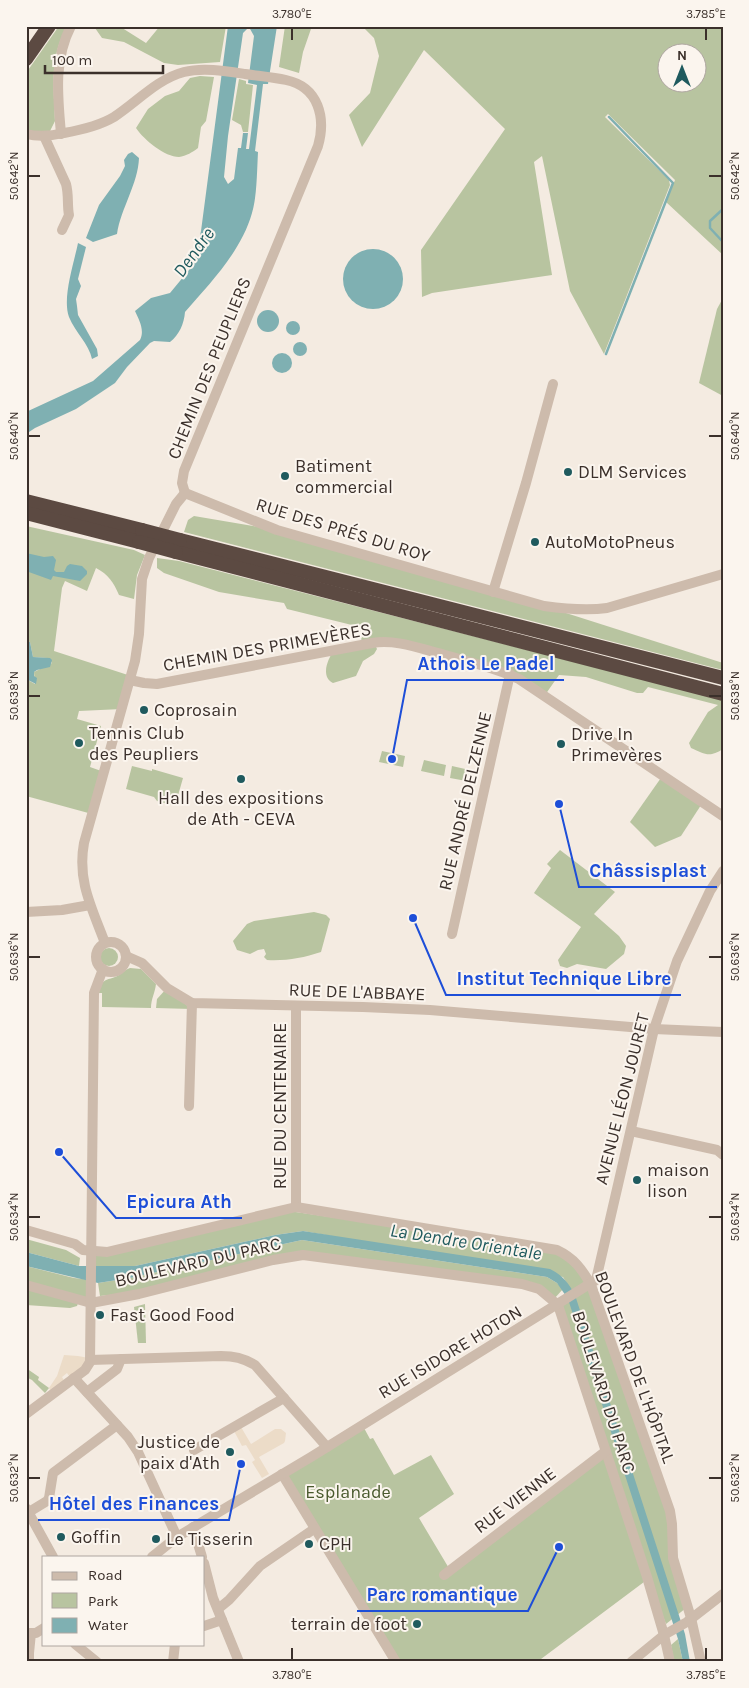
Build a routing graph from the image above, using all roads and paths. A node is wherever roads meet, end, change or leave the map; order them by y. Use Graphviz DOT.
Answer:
graph roads {
  1 [pos="49,26"];
  2 [pos="71,26"];
  3 [pos="26,59"];
  4 [pos="61,134"];
  5 [pos="33,137"];
  6 [pos="62,230"];
  7 [pos="553,384"];
  8 [pos="185,493"];
  9 [pos="26,501"];
  10 [pos="44,511"];
  11 [pos="26,513"];
  12 [pos="178,546"];
  13 [pos="723,574"];
  14 [pos="493,592"];
  15 [pos="510,674"];
  16 [pos="723,678"];
  17 [pos="130,680"];
  18 [pos="723,694"];
  19 [pos="723,816"];
  20 [pos="723,871"];
  21 [pos="90,905"];
  22 [pos="26,912"];
  23 [pos="452,934"];
  24 [pos="105,943"];
  25 [pos="126,956"];
  26 [pos="102,969"];
  27 [pos="192,1003"];
  28 [pos="296,1006"];
  29 [pos="654,1029"];
  30 [pos="723,1032"];
  31 [pos="189,1106"];
  32 [pos="631,1131"];
  33 [pos="723,1154"];
  34 [pos="296,1207"];
  35 [pos="26,1230"];
  36 [pos="91,1254"];
  37 [pos="26,1285"];
  38 [pos="591,1285"];
  39 [pos="91,1299"];
  40 [pos="558,1305"];
  41 [pos="121,1359"];
  42 [pos="90,1360"];
  43 [pos="74,1378"];
  44 [pos="87,1392"];
  45 [pos="284,1398"];
  46 [pos="26,1414"];
  47 [pos="117,1425"];
  48 [pos="327,1447"];
  49 [pos="194,1450"];
  50 [pos="606,1451"];
  51 [pos="282,1474"];
  52 [pos="28,1510"];
  53 [pos="193,1527"];
  54 [pos="314,1529"];
  55 [pos="177,1537"];
  56 [pos="51,1552"];
  57 [pos="154,1556"];
  58 [pos="202,1556"];
  59 [pos="205,1566"];
  60 [pos="444,1575"];
  61 [pos="723,1594"];
  62 [pos="218,1609"];
  63 [pos="222,1620"];
  64 [pos="689,1620"];
  65 [pos="205,1626"];
  66 [pos="42,1629"];
  67 [pos="28,1631"];
  68 [pos="667,1633"];
  69 [pos="77,1646"];
  70 [pos="175,1646"];
  71 [pos="29,1662"];
  72 [pos="97,1662"];
  73 [pos="174,1662"];
  74 [pos="239,1662"];
  75 [pos="395,1662"];
  76 [pos="631,1662"];
  77 [pos="670,1662"];
  78 [pos="700,1662"];
  1 -- 3 [label="highway"];
  2 -- 4 [label="street"];
  4 -- 5 [label="street, CHEMIN DES PEUPLIERS"];
  4 -- 8 [label="street, CHEMIN DES PEUPLIERS"];
  5 -- 6 [label="street"];
  7 -- 14 [label="street"];
  8 -- 14 [label="street, RUE DES PRÉS DU ROY"];
  8 -- 17 [label="street"];
  9 -- 10 [label="highway"];
  10 -- 11 [label="highway"];
  10 -- 12 [label="highway, bridge"];
  12 -- 16 [label="highway"];
  12 -- 18 [label="highway"];
  13 -- 14 [label="street, RUE DES PRÉS DU ROY"];
  15 -- 17 [label="street, CHEMIN DES PRIMEVÈRES"];
  15 -- 19 [label="street, CHEMIN DES PRIMEVÈRES"];
  15 -- 23 [label="street, RUE ANDRÉ DELZENNE"];
  17 -- 21 [label="street"];
  20 -- 29 [label="street, AVENUE LÉON JOURET"];
  21 -- 22 [label="street"];
  21 -- 24 [label="street"];
  24 -- 25 [label="street"];
  24 -- 26 [label="street"];
  25 -- 26 [label="street"];
  25 -- 27 [label="street, RUE DE L'ABBAYE"];
  26 -- 36 [label="street"];
  27 -- 28 [label="street, RUE DE L'ABBAYE"];
  27 -- 31 [label="street"];
  28 -- 29 [label="street, RUE DE L'ABBAYE"];
  28 -- 34 [label="street, RUE DU CENTENAIRE"];
  29 -- 30 [label="street, RUE DE L'ABBAYE"];
  29 -- 32 [label="street, AVENUE LÉON JOURET"];
  32 -- 33 [label="street"];
  32 -- 38 [label="street, AVENUE LÉON JOURET"];
  34 -- 36 [label="street, BOULEVARD DE L'HÔPITAL"];
  34 -- 38 [label="street, BOULEVARD DE L'HÔPITAL"];
  35 -- 36 [label="street"];
  36 -- 39 [label="street"];
  37 -- 39 [label="street"];
  38 -- 40 [label="street, RUE ISIDORE HOTON"];
  38 -- 64 [label="street, BOULEVARD DE L'HÔPITAL"];
  39 -- 40 [label="street, BOULEVARD DU PARC"];
  39 -- 42 [label="street"];
  40 -- 48 [label="street, RUE ISIDORE HOTON"];
  40 -- 50 [label="street, BOULEVARD DU PARC"];
  41 -- 42 [label="street"];
  41 -- 44 [label="street"];
  41 -- 45 [label="street"];
  42 -- 43 [label="street"];
  43 -- 44 [label="street"];
  43 -- 46 [label="street"];
  44 -- 47 [label="street"];
  45 -- 48 [label="street"];
  45 -- 49 [label="street"];
  47 -- 52 [label="street"];
  47 -- 55 [label="street"];
  48 -- 51 [label="street, RUE ISIDORE HOTON"];
  50 -- 60 [label="street, RUE VIENNE"];
  50 -- 68 [label="street, BOULEVARD DU PARC"];
  51 -- 53 [label="street, RUE ISIDORE HOTON"];
  51 -- 54 [label="street"];
  52 -- 56 [label="street"];
  53 -- 55 [label="street, RUE ISIDORE HOTON"];
  53 -- 58 [label="street"];
  54 -- 62 [label="street"];
  54 -- 75 [label="street"];
  55 -- 57 [label="street, RUE ISIDORE HOTON"];
  59 -- 62 [label="street"];
  61 -- 64 [label="street"];
  62 -- 63 [label="street"];
  63 -- 65 [label="street"];
  63 -- 74 [label="street"];
  64 -- 68 [label="street"];
  64 -- 78 [label="street, BOULEVARD DE L'HÔPITAL"];
  66 -- 67 [label="street"];
  67 -- 71 [label="street"];
  68 -- 76 [label="street"];
  68 -- 77 [label="street, BOULEVARD DU PARC"];
  69 -- 72 [label="street"];
  70 -- 73 [label="street"];
}
